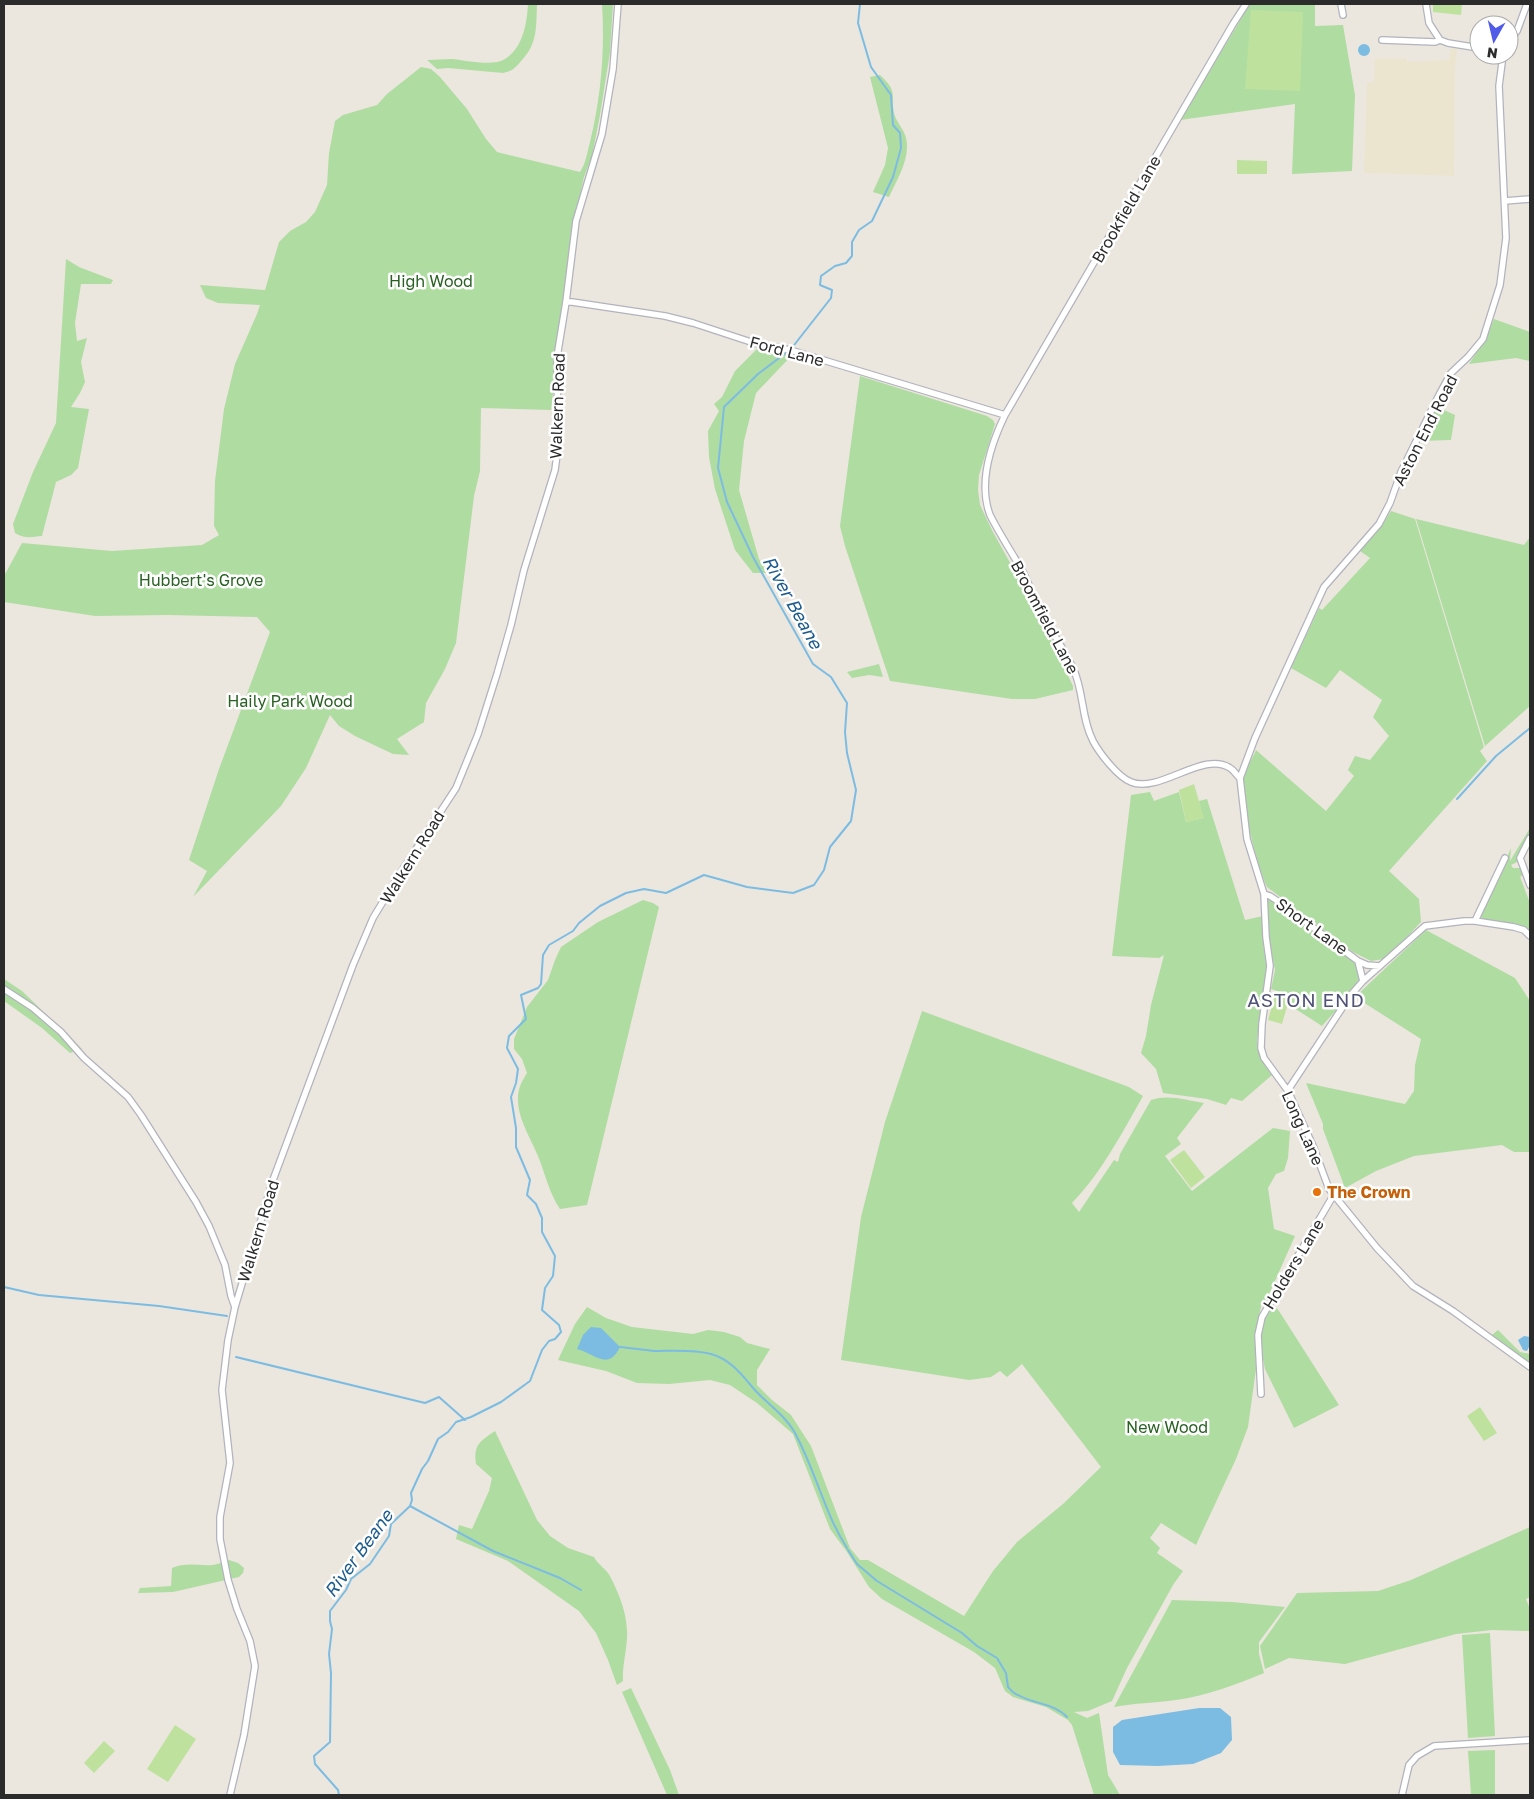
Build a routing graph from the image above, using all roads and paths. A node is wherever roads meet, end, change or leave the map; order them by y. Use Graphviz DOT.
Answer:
graph roads {
  1 [pos="618,4"];
  2 [pos="1246,4"];
  3 [pos="1341,4"];
  4 [pos="1426,4"];
  5 [pos="1527,4"];
  6 [pos="1343,15"];
  7 [pos="1519,26"];
  8 [pos="1382,40"];
  9 [pos="1440,40"];
  10 [pos="1469,47"];
  11 [pos="1502,65"];
  12 [pos="1530,199"];
  13 [pos="1505,201"];
  14 [pos="566,302"];
  15 [pos="1005,414"];
  16 [pos="1240,778"];
  17 [pos="1530,838"];
  18 [pos="1506,858"];
  19 [pos="1530,885"];
  20 [pos="1264,894"];
  21 [pos="1475,921"];
  22 [pos="1530,936"];
  23 [pos="1358,961"];
  24 [pos="1380,966"];
  25 [pos="1363,981"];
  26 [pos="4,990"];
  27 [pos="1288,1090"];
  28 [pos="1333,1196"];
  29 [pos="235,1307"];
  30 [pos="1530,1367"];
  31 [pos="1261,1394"];
  32 [pos="1530,1740"];
  33 [pos="230,1795"];
  34 [pos="1402,1795"];
  1 -- 14 [label="street, Walkern Road"];
  2 -- 15 [label="street, Brookfield Lane"];
  3 -- 6 [label="street"];
  4 -- 9 [label="street"];
  5 -- 7 [label="street"];
  8 -- 9 [label="street"];
  9 -- 10 [label="street"];
  11 -- 13 [label="street, Aston End Road"];
  12 -- 13 [label="street"];
  13 -- 16 [label="street, Aston End Road"];
  14 -- 15 [label="street, Ford Lane"];
  14 -- 29 [label="street, Walkern Road"];
  15 -- 16 [label="street, Broomfield Lane"];
  16 -- 20 [label="street, Long Lane"];
  17 -- 19 [label="street"];
  18 -- 21 [label="street"];
  20 -- 23 [label="street, Short Lane"];
  20 -- 27 [label="street, Long Lane"];
  21 -- 22 [label="street"];
  21 -- 24 [label="street"];
  23 -- 24 [label="street, Short Lane"];
  23 -- 25 [label="street, Short Lane"];
  24 -- 25 [label="street"];
  25 -- 27 [label="street"];
  26 -- 29 [label="street, Walkern Road"];
  27 -- 28 [label="street, Long Lane"];
  28 -- 30 [label="street, Long Lane"];
  28 -- 31 [label="street, Holders Lane"];
  29 -- 33 [label="street"];
  32 -- 34 [label="street"];
}
